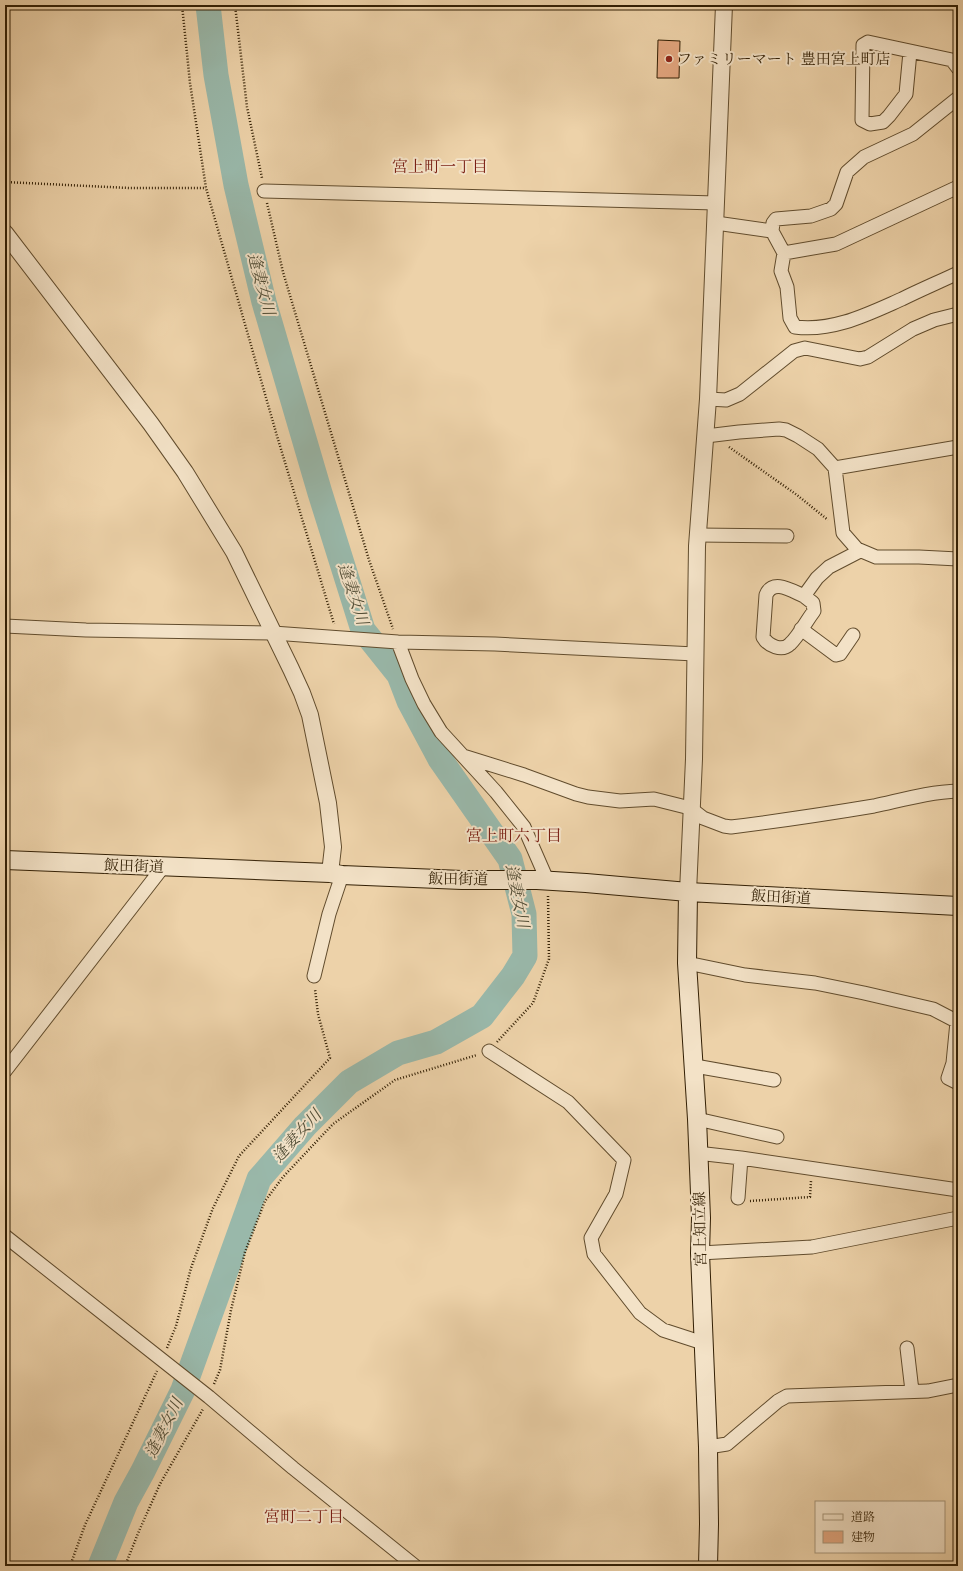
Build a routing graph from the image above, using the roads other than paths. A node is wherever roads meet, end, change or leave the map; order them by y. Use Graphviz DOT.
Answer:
graph roads {
  1 [pos="724,5"];
  2 [pos="910,52"];
  3 [pos="958,68"];
  4 [pos="958,98"];
  5 [pos="958,187"];
  6 [pos="264,191"];
  7 [pos="716,203"];
  8 [pos="716,223"];
  9 [pos="772,231"];
  10 [pos="5,233"];
  11 [pos="784,253"];
  12 [pos="958,273"];
  13 [pos="958,314"];
  14 [pos="708,399"];
  15 [pos="706,436"];
  16 [pos="958,447"];
  17 [pos="835,468"];
  18 [pos="698,535"];
  19 [pos="787,536"];
  20 [pos="860,551"];
  21 [pos="958,559"];
  22 [pos="804,596"];
  23 [pos="5,626"];
  24 [pos="801,628"];
  25 [pos="274,633"];
  26 [pos="853,635"];
  27 [pos="394,641"];
  28 [pos="695,654"];
  29 [pos="463,756"];
  30 [pos="958,791"];
  31 [pos="690,808"];
  32 [pos="5,860"];
  33 [pos="163,867"];
  34 [pos="336,874"];
  35 [pos="542,881"];
  36 [pos="688,892"];
  37 [pos="958,906"];
  38 [pos="687,963"];
  39 [pos="314,976"];
  40 [pos="957,1022"];
  41 [pos="489,1051"];
  42 [pos="695,1066"];
  43 [pos="5,1071"];
  44 [pos="774,1080"];
  45 [pos="958,1084"];
  46 [pos="697,1119"];
  47 [pos="777,1137"];
  48 [pos="697,1153"];
  49 [pos="741,1158"];
  50 [pos="958,1190"];
  51 [pos="742,1200"];
  52 [pos="958,1218"];
  53 [pos="5,1236"];
  54 [pos="700,1253"];
  55 [pos="703,1343"];
  56 [pos="907,1348"];
  57 [pos="958,1385"];
  58 [pos="912,1391"];
  59 [pos="708,1447"];
  60 [pos="415,1566"];
  61 [pos="708,1566"];
  1 -- 7 [label="street"];
  2 -- 3 [label="street"];
  4 -- 9 [label="street"];
  5 -- 11 [label="street"];
  6 -- 7 [label="street"];
  7 -- 8 [label="street"];
  8 -- 9 [label="street"];
  8 -- 14 [label="street"];
  9 -- 11 [label="street"];
  10 -- 25 [label="street"];
  11 -- 12 [label="street"];
  13 -- 14 [label="street"];
  14 -- 15 [label="street"];
  15 -- 17 [label="street"];
  15 -- 18 [label="street"];
  16 -- 17 [label="street"];
  17 -- 20 [label="street"];
  18 -- 19 [label="street"];
  18 -- 28 [label="street"];
  20 -- 21 [label="street"];
  20 -- 22 [label="street"];
  22 -- 24 [label="street"];
  22 -- 24 [label="street"];
  23 -- 25 [label="street"];
  24 -- 26 [label="street"];
  25 -- 27 [label="street"];
  25 -- 34 [label="street"];
  27 -- 28 [label="street"];
  27 -- 29 [label="street"];
  28 -- 31 [label="street"];
  29 -- 31 [label="street"];
  29 -- 35 [label="street"];
  30 -- 31 [label="street"];
  31 -- 36 [label="street"];
  32 -- 33 [label="main road, 飯田街道"];
  33 -- 34 [label="main road, 飯田街道"];
  33 -- 43 [label="street"];
  34 -- 35 [label="main road, 飯田街道"];
  34 -- 39 [label="street"];
  35 -- 36 [label="main road, 飯田街道"];
  36 -- 37 [label="main road, 飯田街道"];
  36 -- 38 [label="main road, 宮上知立線"];
  38 -- 40 [label="street"];
  38 -- 42 [label="main road, 宮上知立線"];
  40 -- 45 [label="street"];
  41 -- 55 [label="street"];
  42 -- 44 [label="street"];
  42 -- 46 [label="main road, 宮上知立線"];
  46 -- 47 [label="street"];
  46 -- 48 [label="main road, 宮上知立線"];
  48 -- 49 [label="street"];
  48 -- 54 [label="main road, 宮上知立線"];
  49 -- 50 [label="street"];
  49 -- 51 [label="street"];
  52 -- 54 [label="street"];
  53 -- 60 [label="street"];
  54 -- 55 [label="main road, 宮上知立線"];
  55 -- 59 [label="main road, 宮上知立線"];
  56 -- 58 [label="street"];
  57 -- 58 [label="street"];
  58 -- 59 [label="street"];
  59 -- 61 [label="main road, 宮上知立線"];
}
